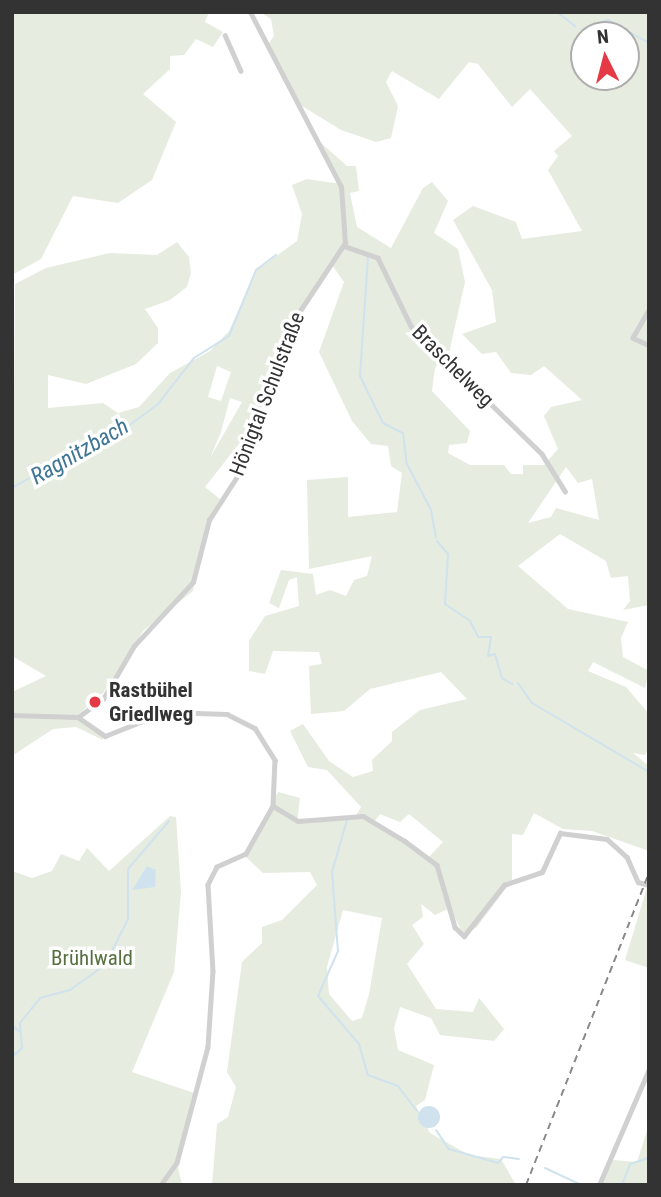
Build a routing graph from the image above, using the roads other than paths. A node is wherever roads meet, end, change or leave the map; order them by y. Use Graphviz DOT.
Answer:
graph roads {
  1 [pos="250,12"];
  2 [pos="225,34"];
  3 [pos="241,71"];
  4 [pos="344,246"];
  5 [pos="649,310"];
  6 [pos="649,345"];
  7 [pos="565,491"];
  8 [pos="12,715"];
  9 [pos="78,717"];
  10 [pos="273,806"];
  11 [pos="649,886"];
  12 [pos="649,1069"];
  13 [pos="161,1185"];
  14 [pos="599,1185"];
  1 -- 4 [label="street"];
  2 -- 3 [label="street"];
  4 -- 7 [label="street, Braschelweg"];
  4 -- 9 [label="street, Hönigtal Schulstraße"];
  5 -- 6 [label="street"];
  8 -- 9 [label="street"];
  9 -- 10 [label="street"];
  10 -- 11 [label="street"];
  10 -- 13 [label="street"];
  12 -- 14 [label="street"];
}
